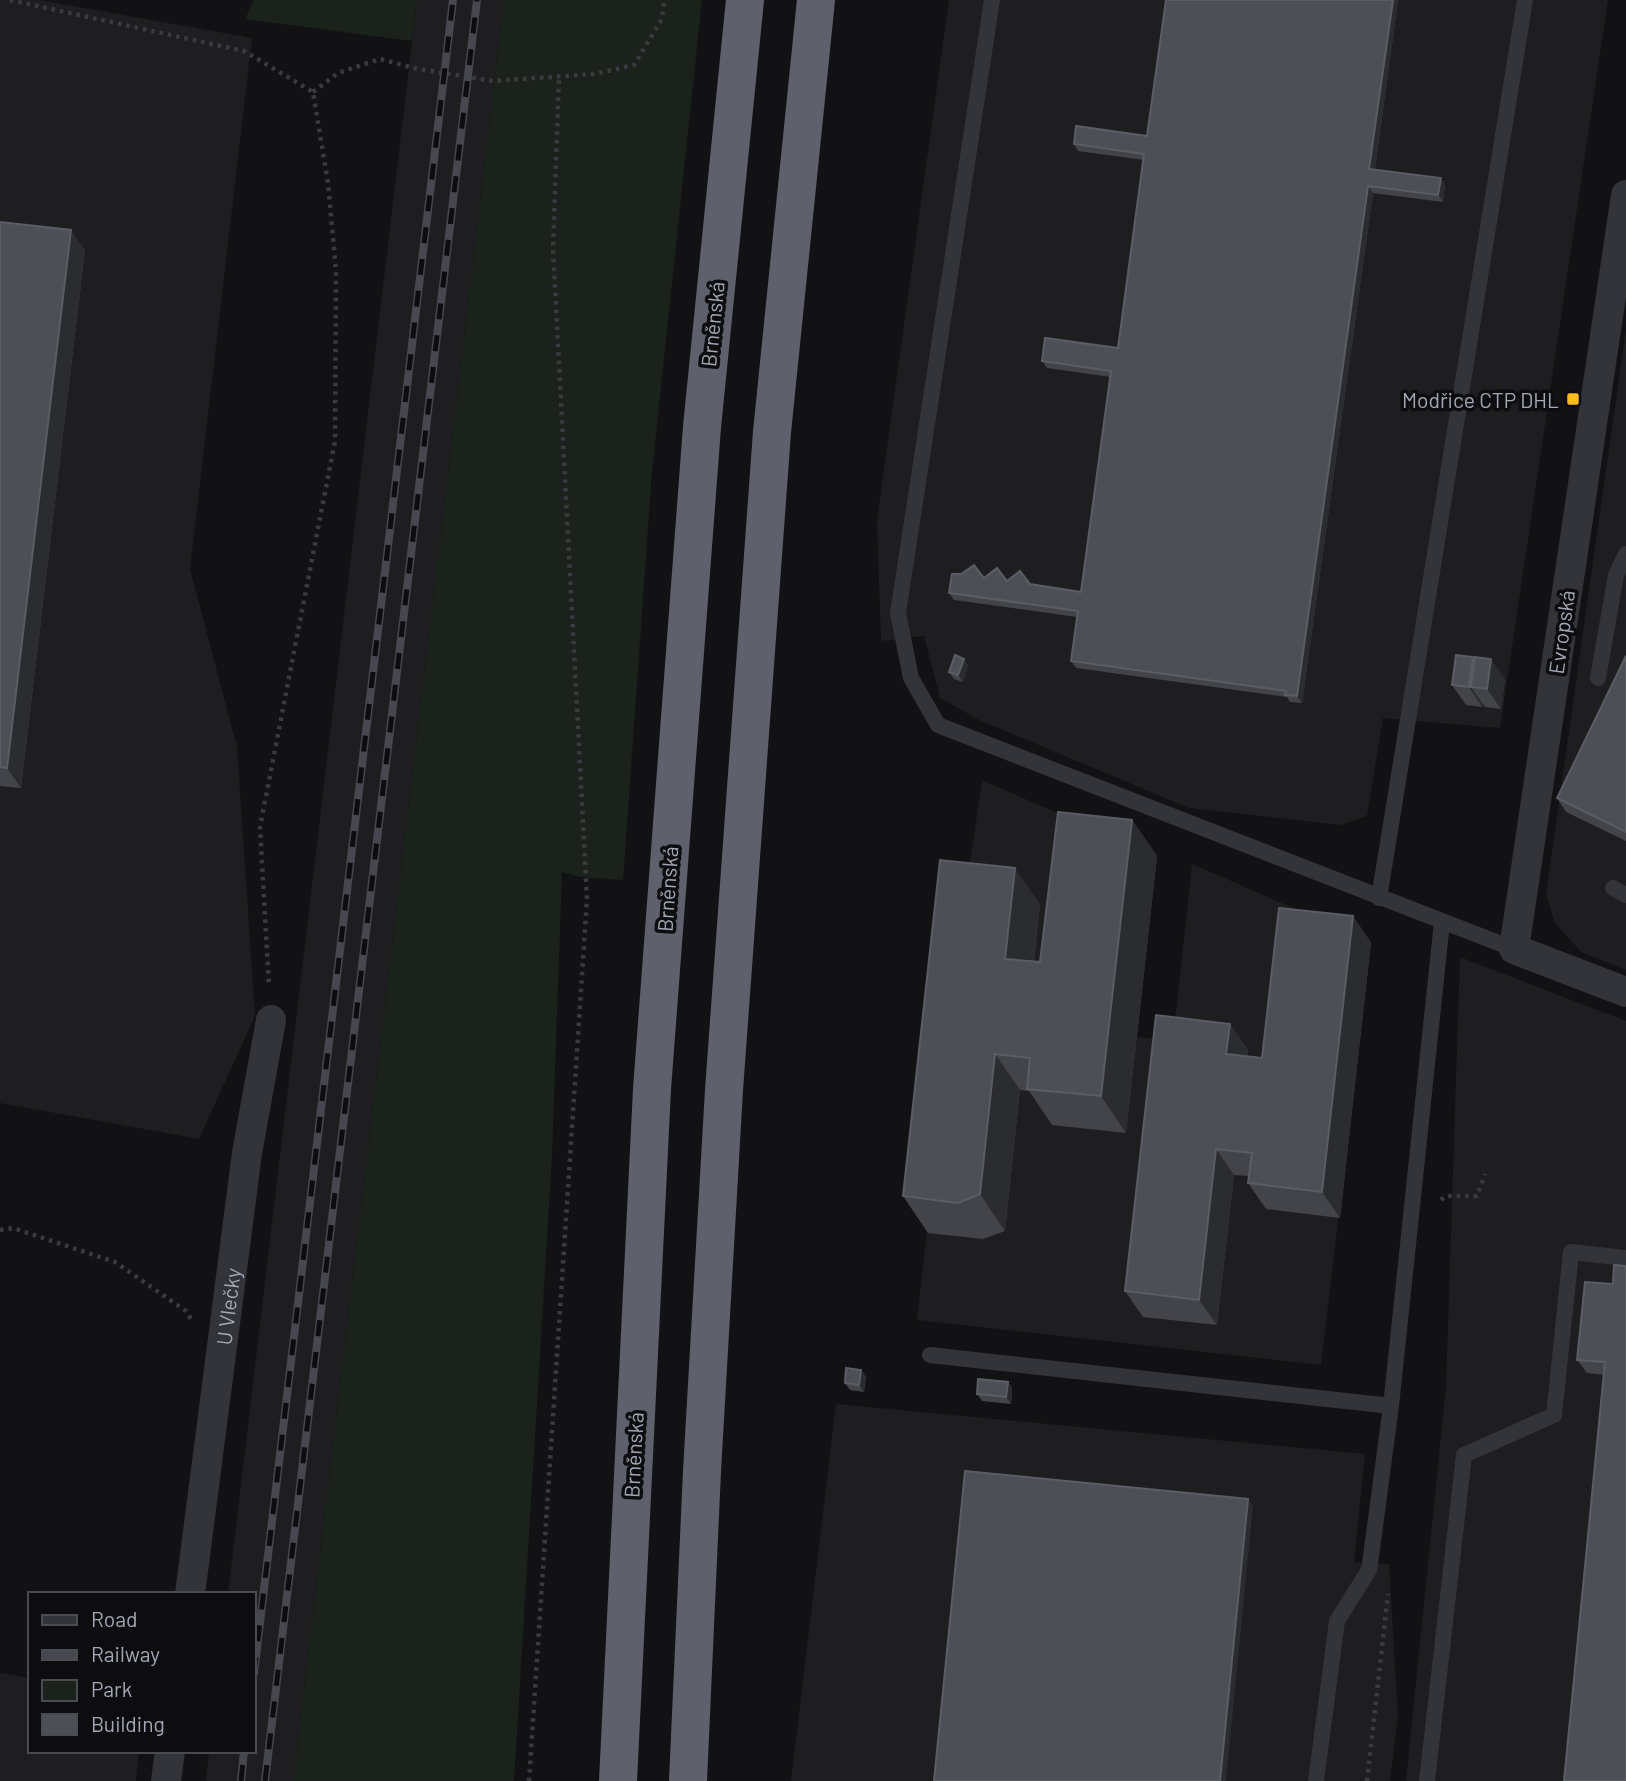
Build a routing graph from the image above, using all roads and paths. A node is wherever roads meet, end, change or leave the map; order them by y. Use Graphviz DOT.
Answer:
graph roads {
  1 [pos="10,0"];
  2 [pos="664,0"];
  3 [pos="746,0"];
  4 [pos="816,0"];
  5 [pos="992,0"];
  6 [pos="1525,0"];
  7 [pos="559,77"];
  8 [pos="313,92"];
  9 [pos="1626,195"];
  10 [pos="1626,554"];
  11 [pos="1598,678"];
  12 [pos="1380,898"];
  13 [pos="1442,922"];
  14 [pos="1514,949"];
  15 [pos="1626,992"];
  16 [pos="271,1020"];
  17 [pos="0,1230"];
  18 [pos="1626,1258"];
  19 [pos="930,1355"];
  20 [pos="218,1361"];
  21 [pos="1391,1406"];
  22 [pos="190,1592"];
  23 [pos="170,1753"];
  24 [pos="166,1781"];
  25 [pos="529,1781"];
  26 [pos="618,1781"];
  27 [pos="688,1781"];
  28 [pos="1316,1781"];
  29 [pos="1427,1781"];
  1 -- 8 [label="path"];
  2 -- 7 [label="path"];
  3 -- 26 [label="highway, Brněnská"];
  4 -- 27 [label="highway"];
  5 -- 12 [label="lane"];
  6 -- 12 [label="lane"];
  7 -- 8 [label="path"];
  7 -- 25 [label="path"];
  8 -- 16 [label="path"];
  9 -- 14 [label="street, Evropská"];
  10 -- 11 [label="lane"];
  12 -- 13 [label="lane"];
  13 -- 14 [label="lane"];
  13 -- 21 [label="lane"];
  14 -- 15 [label="street"];
  16 -- 20 [label="street, U Vlečky"];
  17 -- 20 [label="path"];
  18 -- 29 [label="lane"];
  19 -- 21 [label="lane"];
  20 -- 22 [label="street, U Vlečky"];
  21 -- 28 [label="lane"];
  23 -- 24 [label="street"];
}
